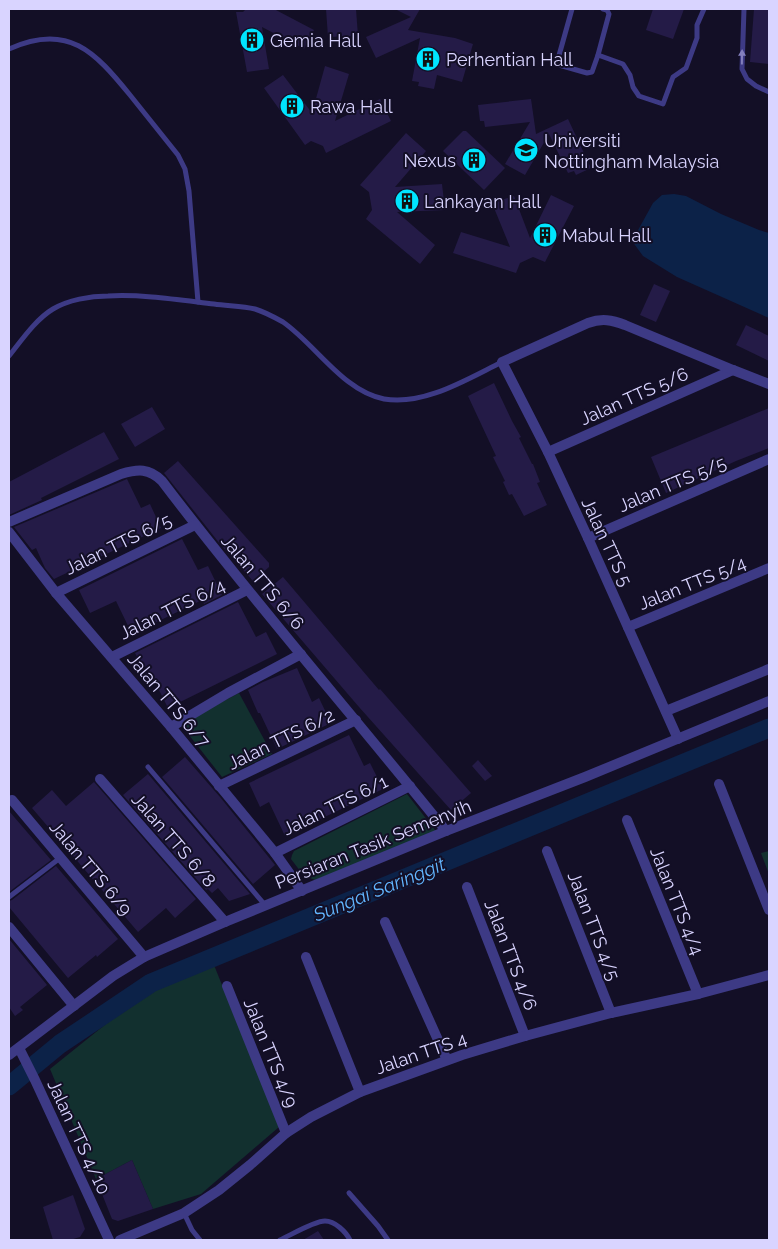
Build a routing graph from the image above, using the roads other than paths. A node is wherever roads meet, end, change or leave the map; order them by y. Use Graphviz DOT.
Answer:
graph roads {
  1 [pos="572,9"];
  2 [pos="603,9"];
  3 [pos="704,9"];
  4 [pos="744,9"];
  5 [pos="9,49"];
  6 [pos="598,55"];
  7 [pos="769,92"];
  8 [pos="198,302"];
  9 [pos="9,356"];
  10 [pos="502,362"];
  11 [pos="733,370"];
  12 [pos="769,384"];
  13 [pos="548,452"];
  14 [pos="769,459"];
  15 [pos="9,522"];
  16 [pos="195,525"];
  17 [pos="9,532"];
  18 [pos="588,538"];
  19 [pos="769,568"];
  20 [pos="247,590"];
  21 [pos="56,593"];
  22 [pos="628,627"];
  23 [pos="301,654"];
  24 [pos="112,657"];
  25 [pos="769,669"];
  26 [pos="769,701"];
  27 [pos="666,711"];
  28 [pos="356,720"];
  29 [pos="171,727"];
  30 [pos="678,738"];
  31 [pos="148,767"];
  32 [pos="100,779"];
  33 [pos="719,784"];
  34 [pos="219,786"];
  35 [pos="410,786"];
  36 [pos="12,800"];
  37 [pos="627,820"];
  38 [pos="446,831"];
  39 [pos="547,851"];
  40 [pos="275,853"];
  41 [pos="61,857"];
  42 [pos="467,886"];
  43 [pos="302,890"];
  44 [pos="9,897"];
  45 [pos="266,906"];
  46 [pos="769,910"];
  47 [pos="225,922"];
  48 [pos="385,922"];
  49 [pos="9,927"];
  50 [pos="144,957"];
  51 [pos="306,957"];
  52 [pos="769,975"];
  53 [pos="227,986"];
  54 [pos="698,994"];
  55 [pos="74,1006"];
  56 [pos="611,1013"];
  57 [pos="525,1036"];
  58 [pos="13,1050"];
  59 [pos="447,1060"];
  60 [pos="360,1092"];
  61 [pos="286,1133"];
  62 [pos="349,1193"];
  63 [pos="184,1213"];
  64 [pos="109,1240"];
  65 [pos="120,1240"];
  66 [pos="200,1240"];
  67 [pos="280,1240"];
  68 [pos="350,1240"];
  69 [pos="388,1240"];
  1 -- 6 [label="lane"];
  2 -- 6 [label="lane"];
  3 -- 6 [label="lane"];
  7 -- 4 [label="lane, one-way"];
  5 -- 8 [label="lane"];
  8 -- 9 [label="lane"];
  8 -- 10 [label="lane"];
  10 -- 11 [label="street"];
  10 -- 13 [label="street, Jalan TTS 5"];
  11 -- 12 [label="street"];
  11 -- 13 [label="street, Jalan TTS 5/6"];
  13 -- 18 [label="street, Jalan TTS 5"];
  14 -- 18 [label="street, Jalan TTS 5/5"];
  15 -- 16 [label="street, Jalan TTS 6/6"];
  16 -- 20 [label="street, Jalan TTS 6/6"];
  16 -- 21 [label="street, Jalan TTS 6/5"];
  17 -- 21 [label="street, Jalan TTS 6/7"];
  18 -- 22 [label="street, Jalan TTS 5"];
  19 -- 22 [label="street, Jalan TTS 5/4"];
  20 -- 23 [label="street, Jalan TTS 6/6"];
  20 -- 24 [label="street, Jalan TTS 6/4"];
  21 -- 24 [label="street, Jalan TTS 6/7"];
  22 -- 27 [label="street, Jalan TTS 5"];
  23 -- 28 [label="street, Jalan TTS 6/6"];
  23 -- 29 [label="street"];
  24 -- 29 [label="street, Jalan TTS 6/7"];
  25 -- 27 [label="street"];
  26 -- 30 [label="street, Persiaran Tasik Semenyih"];
  27 -- 30 [label="street, Jalan TTS 5"];
  28 -- 34 [label="street, Jalan TTS 6/2"];
  28 -- 35 [label="street, Jalan TTS 6/6"];
  29 -- 34 [label="street, Jalan TTS 6/7"];
  30 -- 38 [label="street, Persiaran Tasik Semenyih"];
  31 -- 45 [label="lane"];
  32 -- 47 [label="street, Jalan TTS 6/8"];
  33 -- 46 [label="street"];
  34 -- 40 [label="street, Jalan TTS 6/7"];
  35 -- 38 [label="street, Jalan TTS 6/6"];
  35 -- 40 [label="street, Jalan TTS 6/1"];
  36 -- 41 [label="street, Jalan TTS 6/9"];
  37 -- 54 [label="street, Jalan TTS 4/4"];
  38 -- 43 [label="street, Persiaran Tasik Semenyih"];
  39 -- 56 [label="street, Jalan TTS 4/5"];
  40 -- 43 [label="street, Jalan TTS 6/7"];
  41 -- 44 [label="lane"];
  41 -- 50 [label="street, Jalan TTS 6/9"];
  42 -- 57 [label="street, Jalan TTS 4/6"];
  43 -- 45 [label="street, Persiaran Tasik Semenyih"];
  45 -- 47 [label="street, Persiaran Tasik Semenyih"];
  47 -- 50 [label="street, Persiaran Tasik Semenyih"];
  48 -- 59 [label="street"];
  49 -- 55 [label="street"];
  50 -- 55 [label="street, Persiaran Tasik Semenyih"];
  51 -- 60 [label="street"];
  52 -- 54 [label="street, Jalan TTS 4"];
  53 -- 61 [label="street, Jalan TTS 4/9"];
  54 -- 56 [label="street, Jalan TTS 4"];
  55 -- 58 [label="street, Persiaran Tasik Semenyih"];
  56 -- 57 [label="street, Jalan TTS 4"];
  57 -- 59 [label="street, Jalan TTS 4"];
  58 -- 64 [label="street, Jalan TTS 4/10"];
  59 -- 60 [label="street, Jalan TTS 4"];
  60 -- 61 [label="street, Jalan TTS 4"];
  61 -- 63 [label="street, Jalan TTS 4"];
  62 -- 69 [label="lane"];
  63 -- 65 [label="street, Jalan TTS 4"];
  63 -- 66 [label="lane"];
  67 -- 68 [label="lane"];
}
